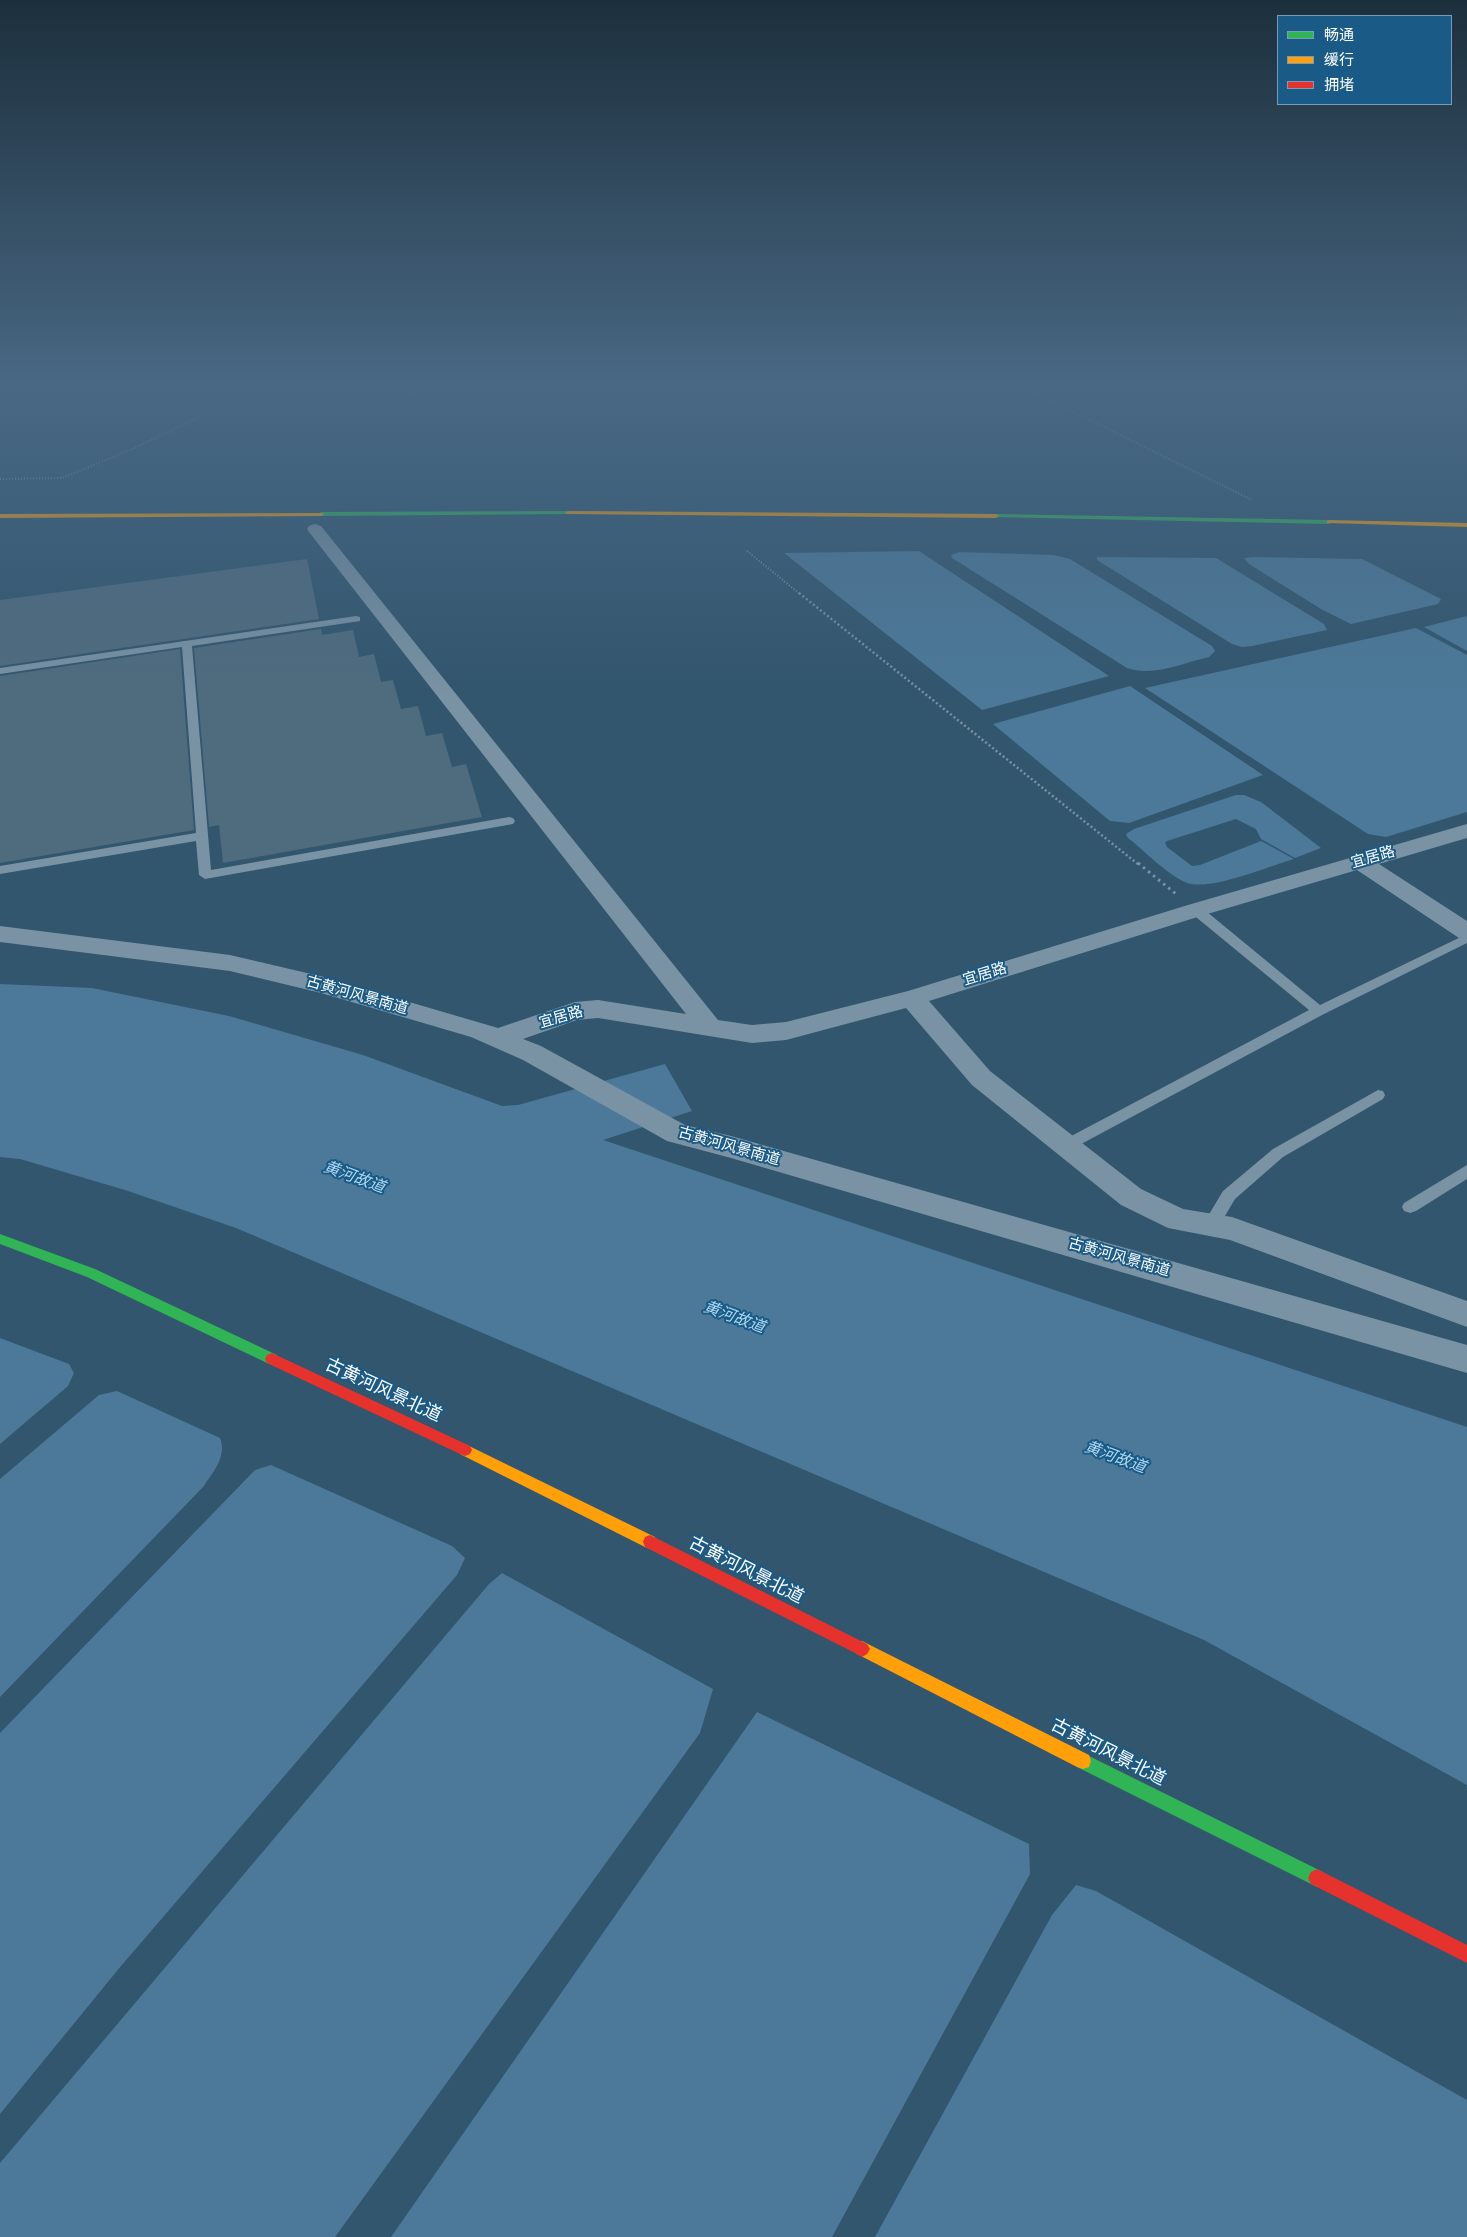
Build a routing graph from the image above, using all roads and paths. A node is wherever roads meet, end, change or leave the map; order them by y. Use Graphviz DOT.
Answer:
graph roads {
  1 [pos="1226,487"];
  2 [pos="0,516"];
  3 [pos="1282,520"];
  4 [pos="1467,525"];
  5 [pos="318,529"];
  6 [pos="1132,530"];
  7 [pos="1467,536"];
  8 [pos="747,551"];
  9 [pos="356,619"];
  10 [pos="187,644"];
  11 [pos="0,671"];
  12 [pos="509,821"];
  13 [pos="1467,831"];
  14 [pos="202,836"];
  15 [pos="1360,862"];
  16 [pos="0,870"];
  17 [pos="1196,910"];
  18 [pos="1467,932"];
  19 [pos="0,934"];
  20 [pos="1467,938"];
  21 [pos="912,998"];
  22 [pos="1319,1011"];
  23 [pos="711,1028"];
  24 [pos="497,1038"];
  25 [pos="1378,1094"];
  26 [pos="1065,1146"];
  27 [pos="1467,1170"];
  28 [pos="1410,1207"];
  29 [pos="1210,1226"];
  30 [pos="0,1239"];
  31 [pos="1467,1314"];
  32 [pos="1467,1359"];
  33 [pos="1467,1954"];
  1 -- 3 [label="path"];
  2 -- 3 [label="main road"];
  3 -- 4 [label="main road"];
  5 -- 23 [label="street"];
  6 -- 7 [label="main road"];
  8 -- 17 [label="path"];
  9 -- 10 [label="lane"];
  10 -- 11 [label="lane"];
  10 -- 14 [label="lane"];
  12 -- 14 [label="lane"];
  13 -- 15 [label="street, 宜居路"];
  14 -- 16 [label="lane"];
  15 -- 17 [label="street, 宜居路"];
  15 -- 18 [label="street"];
  17 -- 21 [label="street, 宜居路"];
  17 -- 22 [label="lane"];
  19 -- 24 [label="street, 古黄河风景南道"];
  20 -- 22 [label="lane"];
  21 -- 23 [label="street, 宜居路"];
  21 -- 26 [label="street"];
  22 -- 26 [label="lane"];
  23 -- 24 [label="street, 宜居路"];
  24 -- 32 [label="street, 古黄河风景南道"];
  25 -- 29 [label="lane"];
  26 -- 29 [label="street"];
  27 -- 28 [label="lane"];
  29 -- 31 [label="street"];
  30 -- 33 [label="main road, 古黄河风景北道"];
}
